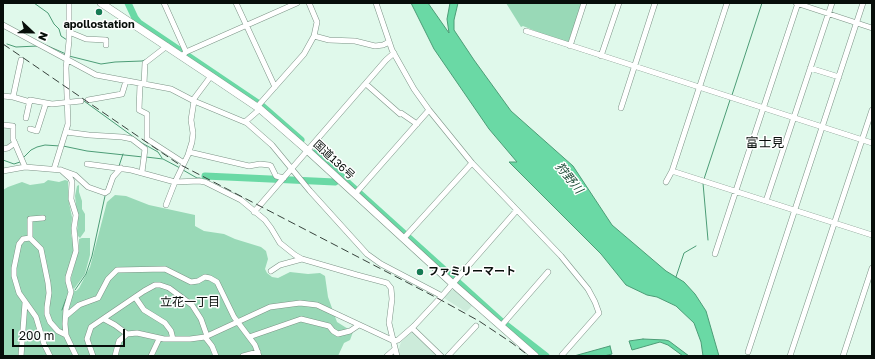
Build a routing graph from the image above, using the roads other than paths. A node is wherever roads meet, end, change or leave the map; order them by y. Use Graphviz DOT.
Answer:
graph roads {
  1 [pos="69,3"];
  2 [pos="101,3"];
  3 [pos="164,3"];
  4 [pos="236,3"];
  5 [pos="297,3"];
  6 [pos="309,3"];
  7 [pos="376,3"];
  8 [pos="584,3"];
  9 [pos="619,3"];
  10 [pos="655,3"];
  11 [pos="727,3"];
  12 [pos="797,3"];
  13 [pos="832,3"];
  14 [pos="863,3"];
  15 [pos="828,14"];
  16 [pos="856,23"];
  17 [pos="3,25"];
  18 [pos="246,25"];
  19 [pos="872,28"];
  20 [pos="69,32"];
  21 [pos="526,32"];
  22 [pos="314,36"];
  23 [pos="389,42"];
  24 [pos="106,45"];
  25 [pos="167,46"];
  26 [pos="570,46"];
  27 [pos="394,53"];
  28 [pos="184,54"];
  29 [pos="601,56"];
  30 [pos="67,59"];
  31 [pos="21,60"];
  32 [pos="634,66"];
  33 [pos="810,68"];
  34 [pos="212,76"];
  35 [pos="839,77"];
  36 [pos="126,81"];
  37 [pos="142,84"];
  38 [pos="366,84"];
  39 [pos="275,87"];
  40 [pos="699,87"];
  41 [pos="3,96"];
  42 [pos="13,97"];
  43 [pos="88,100"];
  44 [pos="193,100"];
  45 [pos="81,101"];
  46 [pos="30,102"];
  47 [pos="46,103"];
  48 [pos="68,103"];
  49 [pos="258,108"];
  50 [pos="620,108"];
  51 [pos="764,108"];
  52 [pos="429,110"];
  53 [pos="872,110"];
  54 [pos="26,118"];
  55 [pos="794,118"];
  56 [pos="245,122"];
  57 [pos="417,124"];
  58 [pos="3,125"];
  59 [pos="822,127"];
  60 [pos="30,129"];
  61 [pos="66,132"];
  62 [pos="862,140"];
  63 [pos="15,143"];
  64 [pos="872,143"];
  65 [pos="3,149"];
  66 [pos="307,150"];
  67 [pos="189,152"];
  68 [pos="184,163"];
  69 [pos="472,163"];
  70 [pos="87,164"];
  71 [pos="25,167"];
  72 [pos="121,168"];
  73 [pos="292,168"];
  74 [pos="54,169"];
  75 [pos="61,170"];
  76 [pos="3,171"];
  77 [pos="672,171"];
  78 [pos="142,172"];
  79 [pos="284,178"];
  80 [pos="175,182"];
  81 [pos="666,182"];
  82 [pos="736,191"];
  83 [pos="355,194"];
  84 [pos="766,200"];
  85 [pos="166,206"];
  86 [pos="517,210"];
  87 [pos="795,210"];
  88 [pos="254,212"];
  89 [pos="43,218"];
  90 [pos="835,223"];
  91 [pos="872,235"];
  92 [pos="30,238"];
  93 [pos="404,238"];
  94 [pos="715,254"];
  95 [pos="302,259"];
  96 [pos="872,268"];
  97 [pos="271,271"];
  98 [pos="548,272"];
  99 [pos="456,281"];
  100 [pos="442,296"];
  101 [pos="135,297"];
  102 [pos="25,303"];
  103 [pos="66,316"];
  104 [pos="104,319"];
  105 [pos="237,323"];
  106 [pos="359,325"];
  107 [pos="476,326"];
  108 [pos="501,326"];
  109 [pos="412,328"];
  110 [pos="127,334"];
  111 [pos="66,335"];
  112 [pos="206,336"];
  113 [pos="248,337"];
  114 [pos="159,338"];
  115 [pos="173,339"];
  116 [pos="394,341"];
  117 [pos="395,349"];
  118 [pos="748,352"];
  119 [pos="258,354"];
  120 [pos="562,355"];
  121 [pos="21,356"];
  122 [pos="50,356"];
  123 [pos="76,356"];
  124 [pos="93,356"];
  125 [pos="115,356"];
  126 [pos="151,356"];
  127 [pos="216,356"];
  128 [pos="243,356"];
  129 [pos="387,356"];
  130 [pos="396,356"];
  131 [pos="441,356"];
  132 [pos="448,356"];
  133 [pos="535,356"];
  134 [pos="790,356"];
  135 [pos="843,356"];
  1 -- 20 [label="street"];
  2 -- 25 [label="highway, 国道136号"];
  3 -- 28 [label="street"];
  4 -- 18 [label="street"];
  5 -- 18 [label="street"];
  6 -- 22 [label="street"];
  7 -- 23 [label="street"];
  8 -- 26 [label="street"];
  9 -- 29 [label="street"];
  10 -- 32 [label="street"];
  11 -- 40 [label="street"];
  12 -- 15 [label="street"];
  12 -- 51 [label="street"];
  13 -- 15 [label="street"];
  14 -- 16 [label="street"];
  15 -- 16 [label="street"];
  15 -- 33 [label="street"];
  16 -- 19 [label="street"];
  16 -- 35 [label="street"];
  17 -- 30 [label="street"];
  18 -- 28 [label="street"];
  18 -- 39 [label="street"];
  20 -- 24 [label="street"];
  20 -- 30 [label="street"];
  21 -- 26 [label="street"];
  22 -- 23 [label="street"];
  22 -- 39 [label="street"];
  23 -- 27 [label="street"];
  25 -- 28 [label="highway, 国道136号"];
  25 -- 37 [label="street"];
  26 -- 29 [label="street"];
  27 -- 38 [label="street"];
  27 -- 52 [label="street"];
  28 -- 34 [label="highway, 国道136号"];
  29 -- 32 [label="street"];
  30 -- 36 [label="street"];
  30 -- 48 [label="street"];
  31 -- 42 [label="street"];
  32 -- 40 [label="street"];
  32 -- 50 [label="street"];
  33 -- 35 [label="street"];
  33 -- 55 [label="street"];
  34 -- 44 [label="street"];
  34 -- 49 [label="highway, 国道136号"];
  35 -- 59 [label="street"];
  36 -- 37 [label="street"];
  36 -- 43 [label="street"];
  37 -- 44 [label="street"];
  37 -- 68 [label="street"];
  38 -- 57 [label="street"];
  38 -- 66 [label="street"];
  39 -- 49 [label="street"];
  40 -- 51 [label="street"];
  40 -- 77 [label="street"];
  41 -- 42 [label="street"];
  42 -- 46 [label="street"];
  44 -- 56 [label="street"];
  44 -- 67 [label="street"];
  45 -- 48 [label="street"];
  46 -- 47 [label="street"];
  46 -- 54 [label="street"];
  47 -- 48 [label="street"];
  47 -- 60 [label="street"];
  48 -- 61 [label="street"];
  49 -- 56 [label="street"];
  49 -- 66 [label="highway, 国道136号"];
  51 -- 55 [label="street"];
  51 -- 82 [label="street"];
  52 -- 57 [label="street"];
  52 -- 69 [label="street"];
  53 -- 62 [label="street"];
  55 -- 59 [label="street"];
  55 -- 84 [label="street"];
  56 -- 73 [label="street"];
  57 -- 83 [label="street"];
  58 -- 63 [label="street"];
  59 -- 62 [label="street"];
  59 -- 87 [label="street"];
  61 -- 74 [label="street"];
  61 -- 78 [label="street"];
  62 -- 64 [label="street"];
  62 -- 90 [label="street"];
  63 -- 65 [label="street"];
  63 -- 71 [label="street"];
  66 -- 73 [label="street"];
  66 -- 83 [label="highway, 国道136号"];
  67 -- 68 [label="street"];
  67 -- 79 [label="street"];
  68 -- 80 [label="street"];
  69 -- 86 [label="street"];
  69 -- 93 [label="street"];
  70 -- 72 [label="street"];
  71 -- 74 [label="street"];
  71 -- 76 [label="street"];
  72 -- 75 [label="street"];
  72 -- 78 [label="street"];
  73 -- 79 [label="street"];
  73 -- 100 [label="street"];
  74 -- 75 [label="street"];
  75 -- 103 [label="street"];
  77 -- 81 [label="street"];
  77 -- 82 [label="street"];
  78 -- 80 [label="street"];
  79 -- 88 [label="street"];
  80 -- 85 [label="street"];
  80 -- 88 [label="street"];
  82 -- 84 [label="street"];
  82 -- 94 [label="street"];
  83 -- 93 [label="highway, 国道136号"];
  84 -- 87 [label="street"];
  86 -- 99 [label="street"];
  86 -- 120 [label="street"];
  87 -- 90 [label="street"];
  87 -- 118 [label="street"];
  88 -- 95 [label="street"];
  89 -- 92 [label="street"];
  90 -- 91 [label="street"];
  90 -- 134 [label="street"];
  92 -- 102 [label="street"];
  92 -- 111 [label="street"];
  93 -- 99 [label="highway, 国道136号"];
  95 -- 97 [label="street"];
  95 -- 116 [label="street"];
  96 -- 135 [label="street"];
  98 -- 108 [label="street"];
  99 -- 100 [label="street"];
  99 -- 108 [label="highway, 国道136号"];
  100 -- 109 [label="street"];
  101 -- 104 [label="street"];
  101 -- 112 [label="street"];
  101 -- 115 [label="street"];
  102 -- 121 [label="street"];
  102 -- 122 [label="street"];
  103 -- 105 [label="street"];
  103 -- 111 [label="street"];
  104 -- 110 [label="street"];
  104 -- 124 [label="street"];
  105 -- 106 [label="street"];
  105 -- 112 [label="street"];
  105 -- 113 [label="street"];
  106 -- 113 [label="street"];
  106 -- 116 [label="street"];
  107 -- 132 [label="street"];
  108 -- 133 [label="highway, 国道136号"];
  109 -- 116 [label="street"];
  109 -- 131 [label="street"];
  110 -- 114 [label="street"];
  110 -- 125 [label="street"];
  111 -- 123 [label="street"];
  112 -- 115 [label="street"];
  112 -- 127 [label="street"];
  113 -- 119 [label="street"];
  114 -- 115 [label="street"];
  114 -- 126 [label="street"];
  116 -- 117 [label="street"];
  117 -- 129 [label="street"];
  117 -- 130 [label="street"];
  119 -- 128 [label="street"];
}
